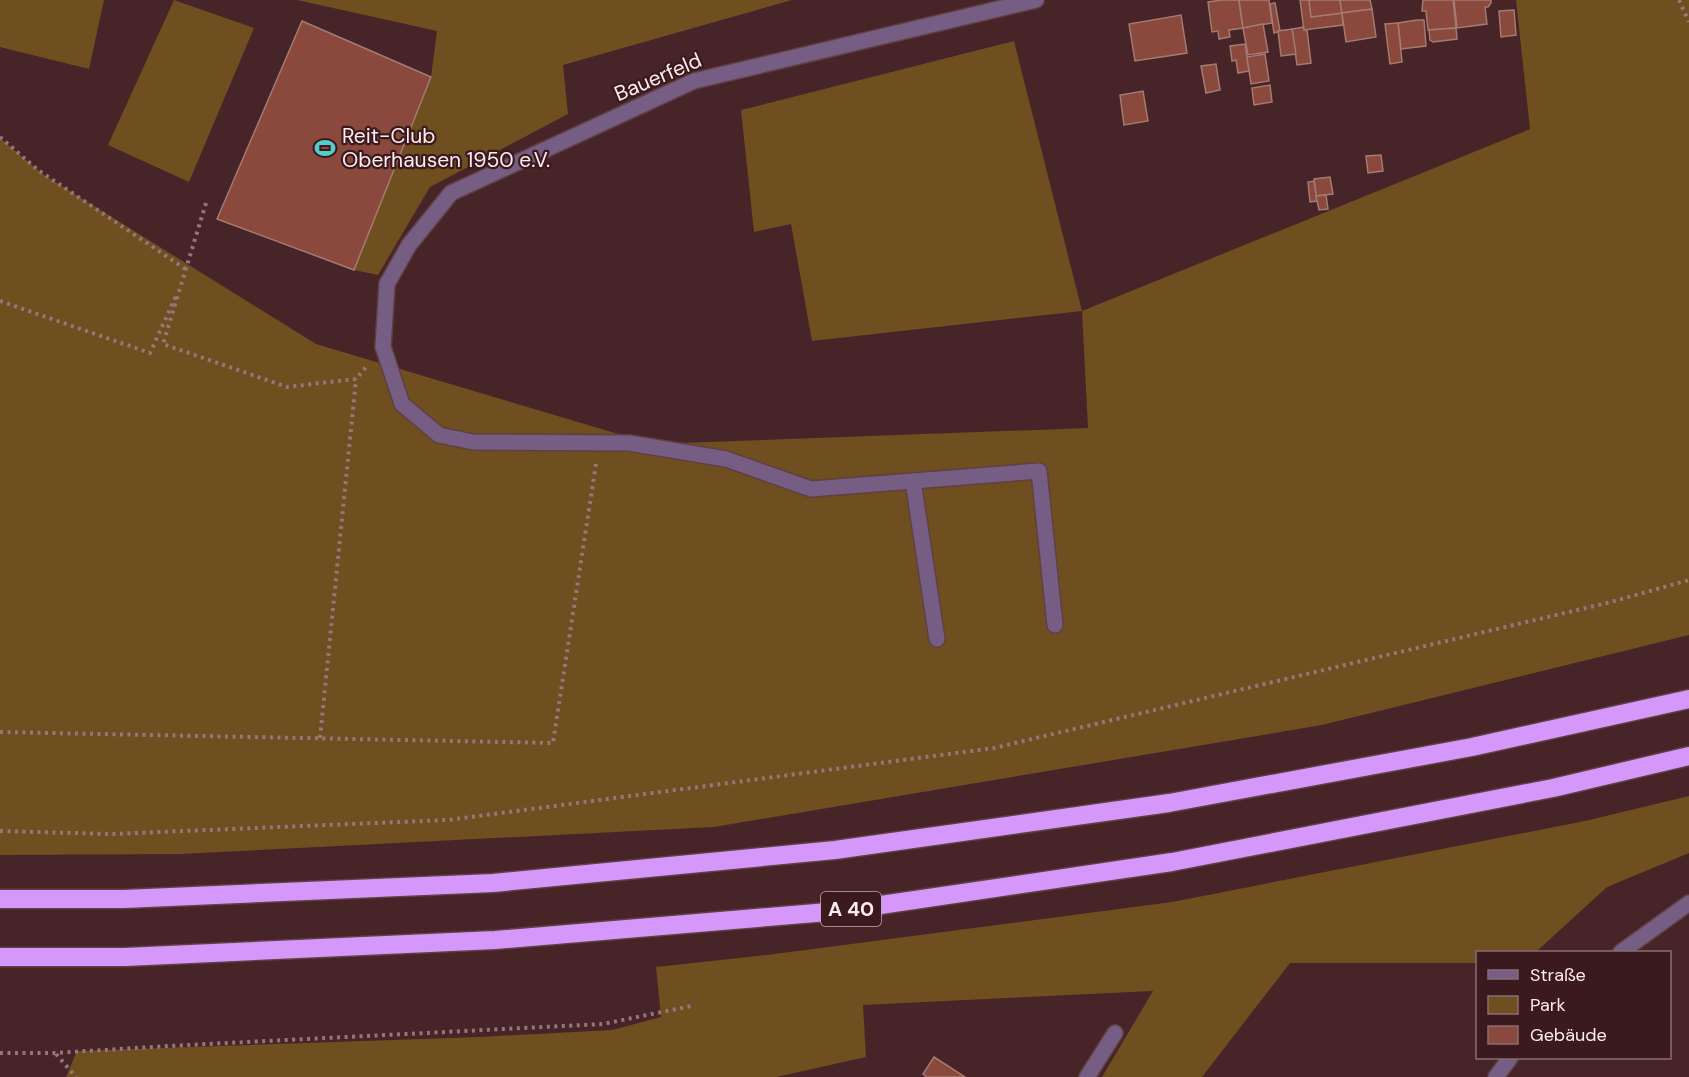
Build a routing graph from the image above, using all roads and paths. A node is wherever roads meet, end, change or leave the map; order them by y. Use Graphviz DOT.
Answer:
graph roads {
  1 [pos="1036,0"];
  2 [pos="1679,0"];
  3 [pos="1689,22"];
  4 [pos="0,137"];
  5 [pos="206,203"];
  6 [pos="187,270"];
  7 [pos="184,278"];
  8 [pos="0,301"];
  9 [pos="383,347"];
  10 [pos="357,379"];
  11 [pos="599,443"];
  12 [pos="913,481"];
  13 [pos="1689,580"];
  14 [pos="1055,625"];
  15 [pos="937,639"];
  16 [pos="1689,699"];
  17 [pos="0,732"];
  18 [pos="320,738"];
  19 [pos="1689,756"];
  20 [pos="0,831"];
  21 [pos="0,898"];
  22 [pos="1689,903"];
  23 [pos="1622,951"];
  24 [pos="0,957"];
  25 [pos="691,1006"];
  26 [pos="1115,1033"];
  27 [pos="0,1053"];
  28 [pos="55,1053"];
  29 [pos="1509,1059"];
  30 [pos="76,1077"];
  31 [pos="1087,1077"];
  32 [pos="1496,1077"];
  1 -- 9 [label="street, Bauerfeld"];
  2 -- 3 [label="path"];
  4 -- 6 [label="path"];
  5 -- 6 [label="path"];
  6 -- 7 [label="path"];
  7 -- 8 [label="path"];
  7 -- 10 [label="path"];
  9 -- 10 [label="path"];
  9 -- 11 [label="street"];
  10 -- 18 [label="path"];
  11 -- 12 [label="street"];
  11 -- 18 [label="path"];
  12 -- 14 [label="street"];
  12 -- 15 [label="street"];
  13 -- 20 [label="path"];
  16 -- 21 [label="highway"];
  17 -- 18 [label="path"];
  19 -- 24 [label="highway, A 40"];
  22 -- 23 [label="street"];
  25 -- 28 [label="path"];
  26 -- 31 [label="street"];
  27 -- 28 [label="path"];
  28 -- 30 [label="path"];
  29 -- 32 [label="street"];
}
